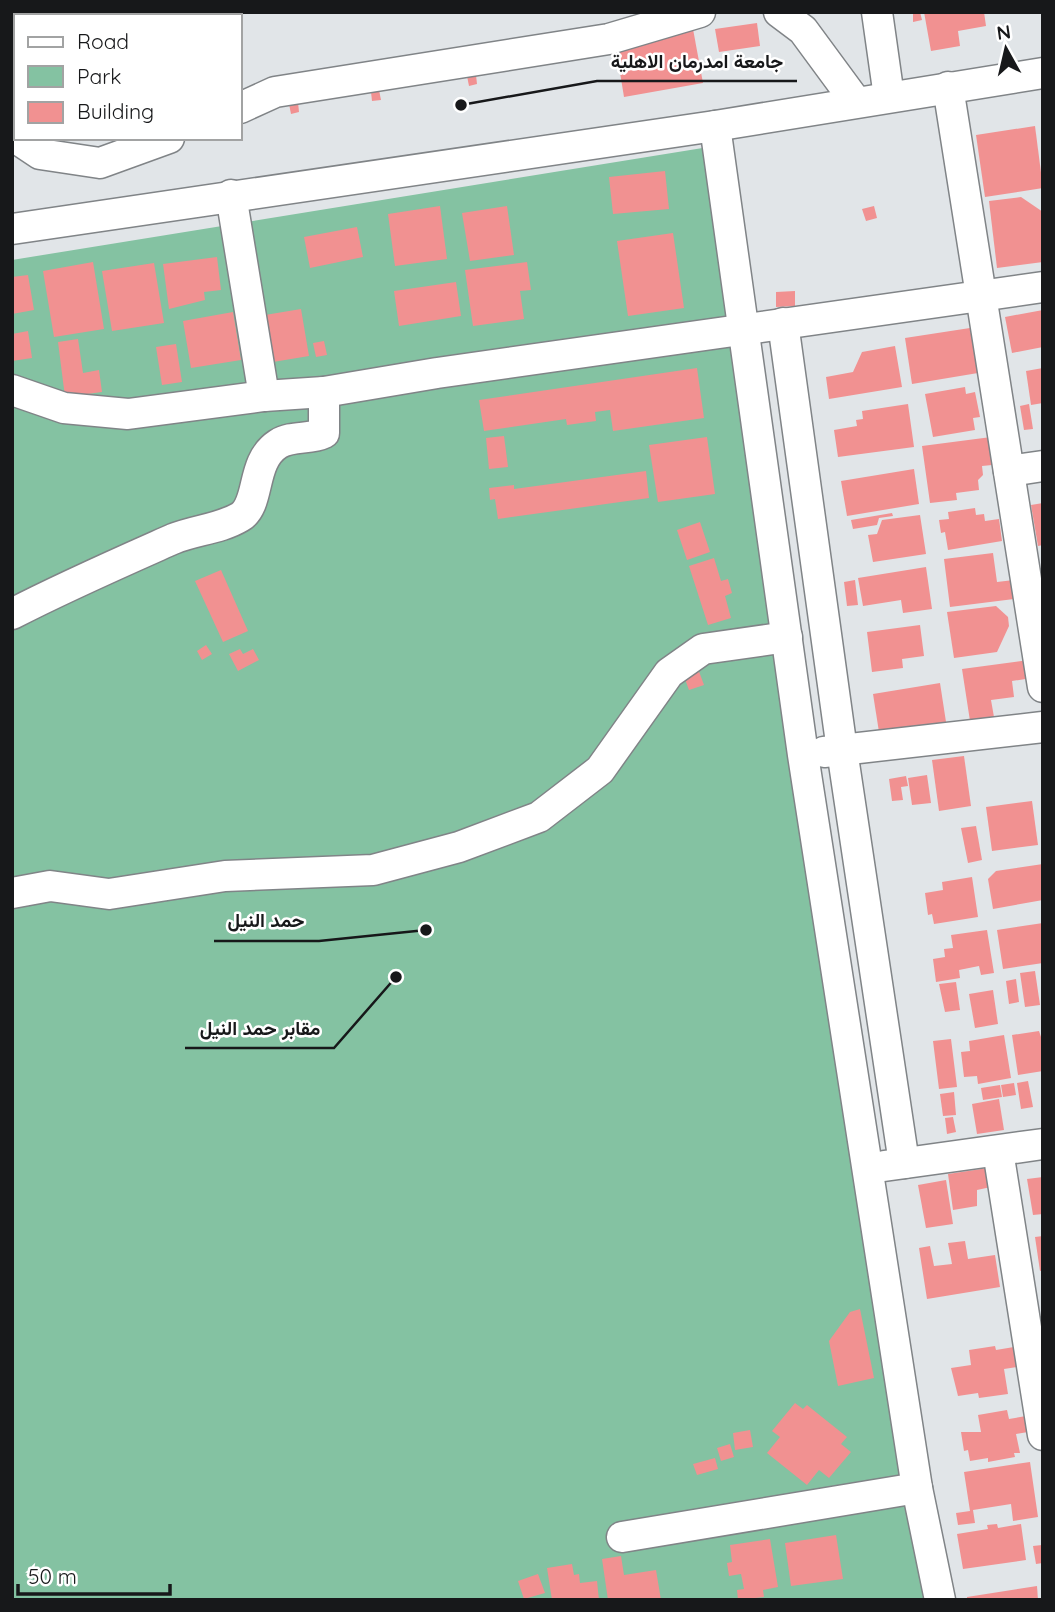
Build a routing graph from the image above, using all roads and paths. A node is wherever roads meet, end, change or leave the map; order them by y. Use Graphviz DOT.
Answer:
graph roads {
  1 [pos="700,12"];
  2 [pos="779,12"];
  3 [pos="877,12"];
  4 [pos="1043,73"];
  5 [pos="948,88"];
  6 [pos="888,97"];
  7 [pos="856,102"];
  8 [pos="242,107"];
  9 [pos="715,126"];
  10 [pos="19,140"];
  11 [pos="163,140"];
  12 [pos="231,195"];
  13 [pos="12,229"];
  14 [pos="1043,287"];
  15 [pos="980,295"];
  16 [pos="783,323"];
  17 [pos="744,329"];
  18 [pos="12,390"];
  19 [pos="324,393"];
  20 [pos="264,396"];
  21 [pos="1043,466"];
  22 [pos="1009,471"];
  23 [pos="12,614"];
  24 [pos="787,637"];
  25 [pos="1039,641"];
  26 [pos="1043,687"];
  27 [pos="1043,727"];
  28 [pos="842,750"];
  29 [pos="803,755"];
  30 [pos="12,893"];
  31 [pos="1043,1144"];
  32 [pos="998,1151"];
  33 [pos="904,1163"];
  34 [pos="867,1167"];
  35 [pos="1033,1312"];
  36 [pos="1043,1435"];
  37 [pos="917,1488"];
  38 [pos="622,1537"];
  39 [pos="940,1600"];
  1 -- 8 [label="street"];
  2 -- 7 [label="street"];
  3 -- 6 [label="street"];
  4 -- 5 [label="street"];
  5 -- 6 [label="street"];
  5 -- 15 [label="street"];
  6 -- 7 [label="street"];
  7 -- 9 [label="street"];
  9 -- 12 [label="street"];
  9 -- 17 [label="street"];
  10 -- 11 [label="street"];
  12 -- 13 [label="street"];
  12 -- 20 [label="street"];
  14 -- 15 [label="street"];
  15 -- 16 [label="street"];
  15 -- 22 [label="street"];
  16 -- 17 [label="street"];
  16 -- 28 [label="street"];
  17 -- 19 [label="street"];
  17 -- 24 [label="street"];
  18 -- 20 [label="street"];
  19 -- 20 [label="street"];
  19 -- 23 [label="street"];
  21 -- 22 [label="street"];
  22 -- 25 [label="street"];
  24 -- 29 [label="street"];
  24 -- 30 [label="street"];
  25 -- 26 [label="street"];
  27 -- 28 [label="street"];
  28 -- 29 [label="street"];
  28 -- 33 [label="street"];
  29 -- 34 [label="street"];
  31 -- 32 [label="street"];
  32 -- 33 [label="street"];
  32 -- 35 [label="street"];
  33 -- 34 [label="street"];
  34 -- 37 [label="street"];
  35 -- 36 [label="street"];
  37 -- 38 [label="street"];
  37 -- 39 [label="street"];
}
